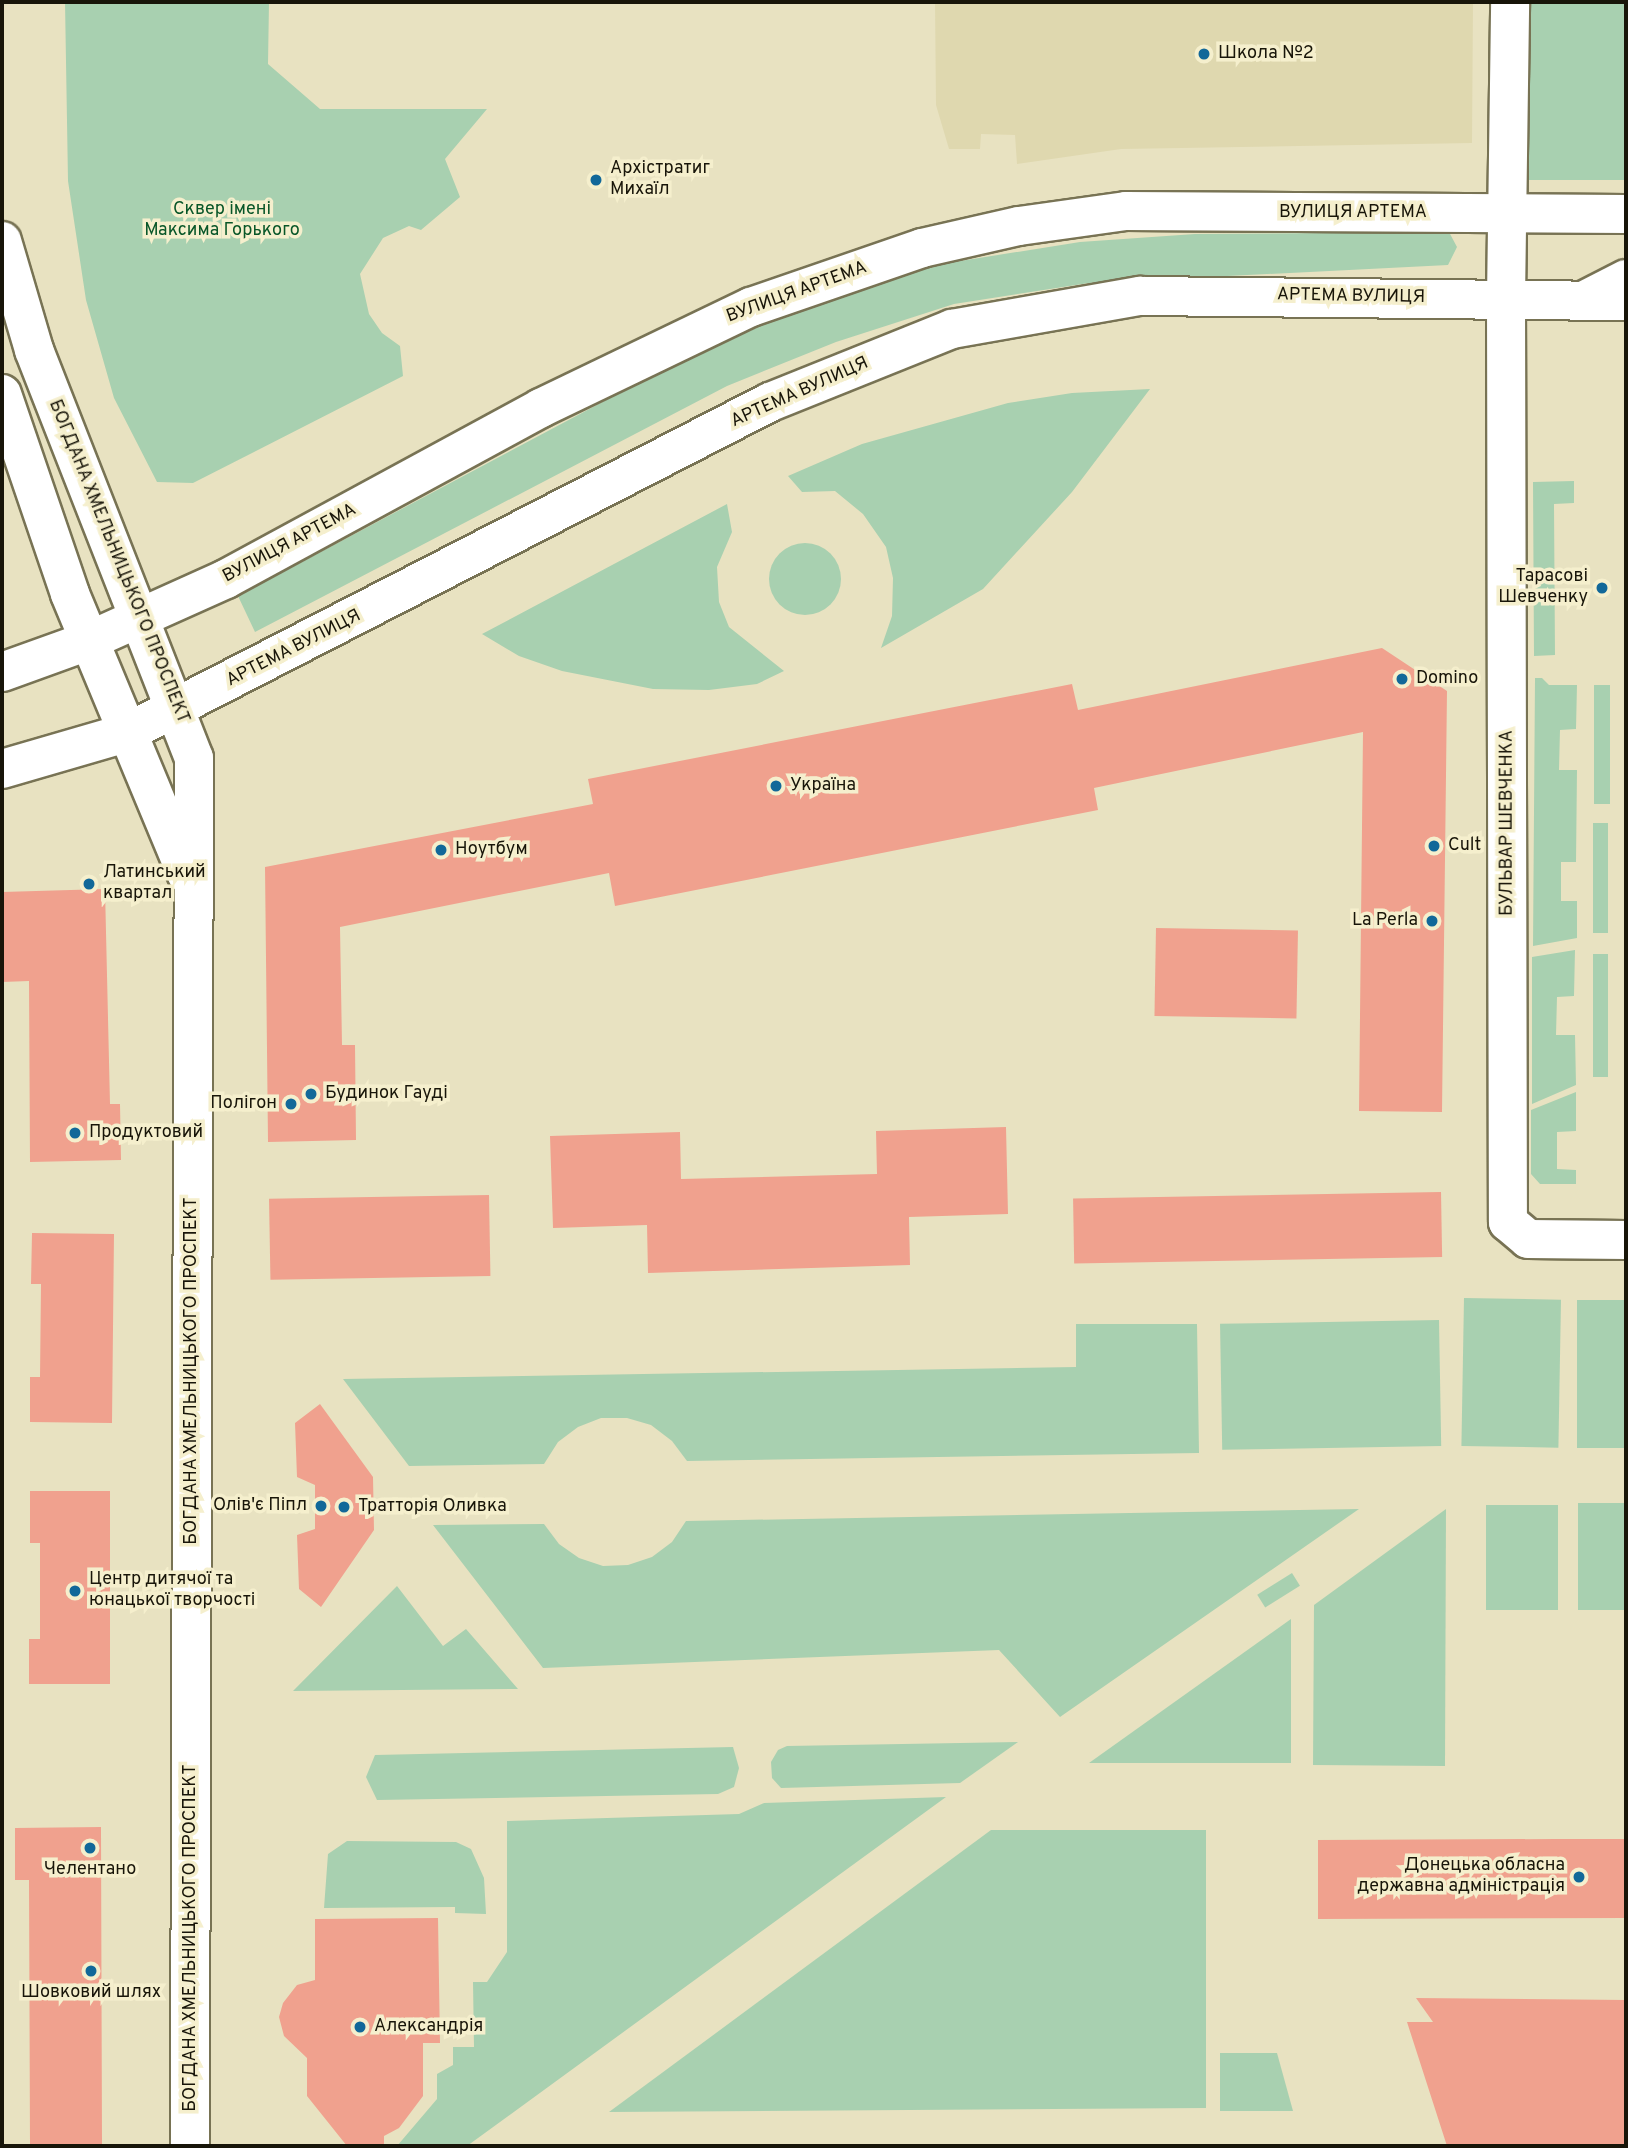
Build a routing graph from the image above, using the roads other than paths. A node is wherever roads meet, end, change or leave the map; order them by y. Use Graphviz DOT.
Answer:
graph roads {
  1 [pos="1510,2"];
  2 [pos="1506,214"];
  3 [pos="1626,214"];
  4 [pos="2,241"];
  5 [pos="1626,279"];
  6 [pos="1506,299"];
  7 [pos="1585,300"];
  8 [pos="1626,301"];
  9 [pos="2,394"];
  10 [pos="141,618"];
  11 [pos="88,641"];
  12 [pos="2,672"];
  13 [pos="178,709"];
  14 [pos="127,733"];
  15 [pos="6,761"];
  16 [pos="193,889"];
  17 [pos="1626,1240"];
  18 [pos="190,2146"];
  1 -- 2 [label="main road"];
  2 -- 3 [label="main road, ВУЛИЦЯ АРТЕМА"];
  2 -- 6 [label="main road, БУЛЬВАР ШЕВЧЕНКА"];
  2 -- 10 [label="main road, ВУЛИЦЯ АРТЕМА"];
  4 -- 10 [label="main road, БОГДАНА ХМЕЛЬНИЦЬКОГО ПРОСПЕКТ"];
  5 -- 7 [label="main road"];
  6 -- 7 [label="main road, АРТЕМА ВУЛИЦЯ"];
  6 -- 13 [label="main road, АРТЕМА ВУЛИЦЯ"];
  6 -- 17 [label="main road, БУЛЬВАР ШЕВЧЕНКА"];
  7 -- 8 [label="main road, АРТЕМА ВУЛИЦЯ"];
  9 -- 11 [label="main road, БОГДАНА ХМЕЛЬНИЦЬКОГО ПРОСПЕКТ"];
  10 -- 11 [label="main road, ВУЛИЦЯ АРТЕМА"];
  10 -- 13 [label="main road, БОГДАНА ХМЕЛЬНИЦЬКОГО ПРОСПЕКТ"];
  11 -- 12 [label="main road, ВУЛИЦЯ АРТЕМА"];
  11 -- 14 [label="main road, БОГДАНА ХМЕЛЬНИЦЬКОГО ПРОСПЕКТ"];
  13 -- 14 [label="main road, АРТЕМА ВУЛИЦЯ"];
  13 -- 16 [label="main road, БОГДАНА ХМЕЛЬНИЦЬКОГО ПРОСПЕКТ"];
  14 -- 15 [label="main road, АРТЕМА ВУЛИЦЯ"];
  14 -- 16 [label="main road, БОГДАНА ХМЕЛЬНИЦЬКОГО ПРОСПЕКТ"];
  16 -- 18 [label="main road, БОГДАНА ХМЕЛЬНИЦЬКОГО ПРОСПЕКТ"];
}
